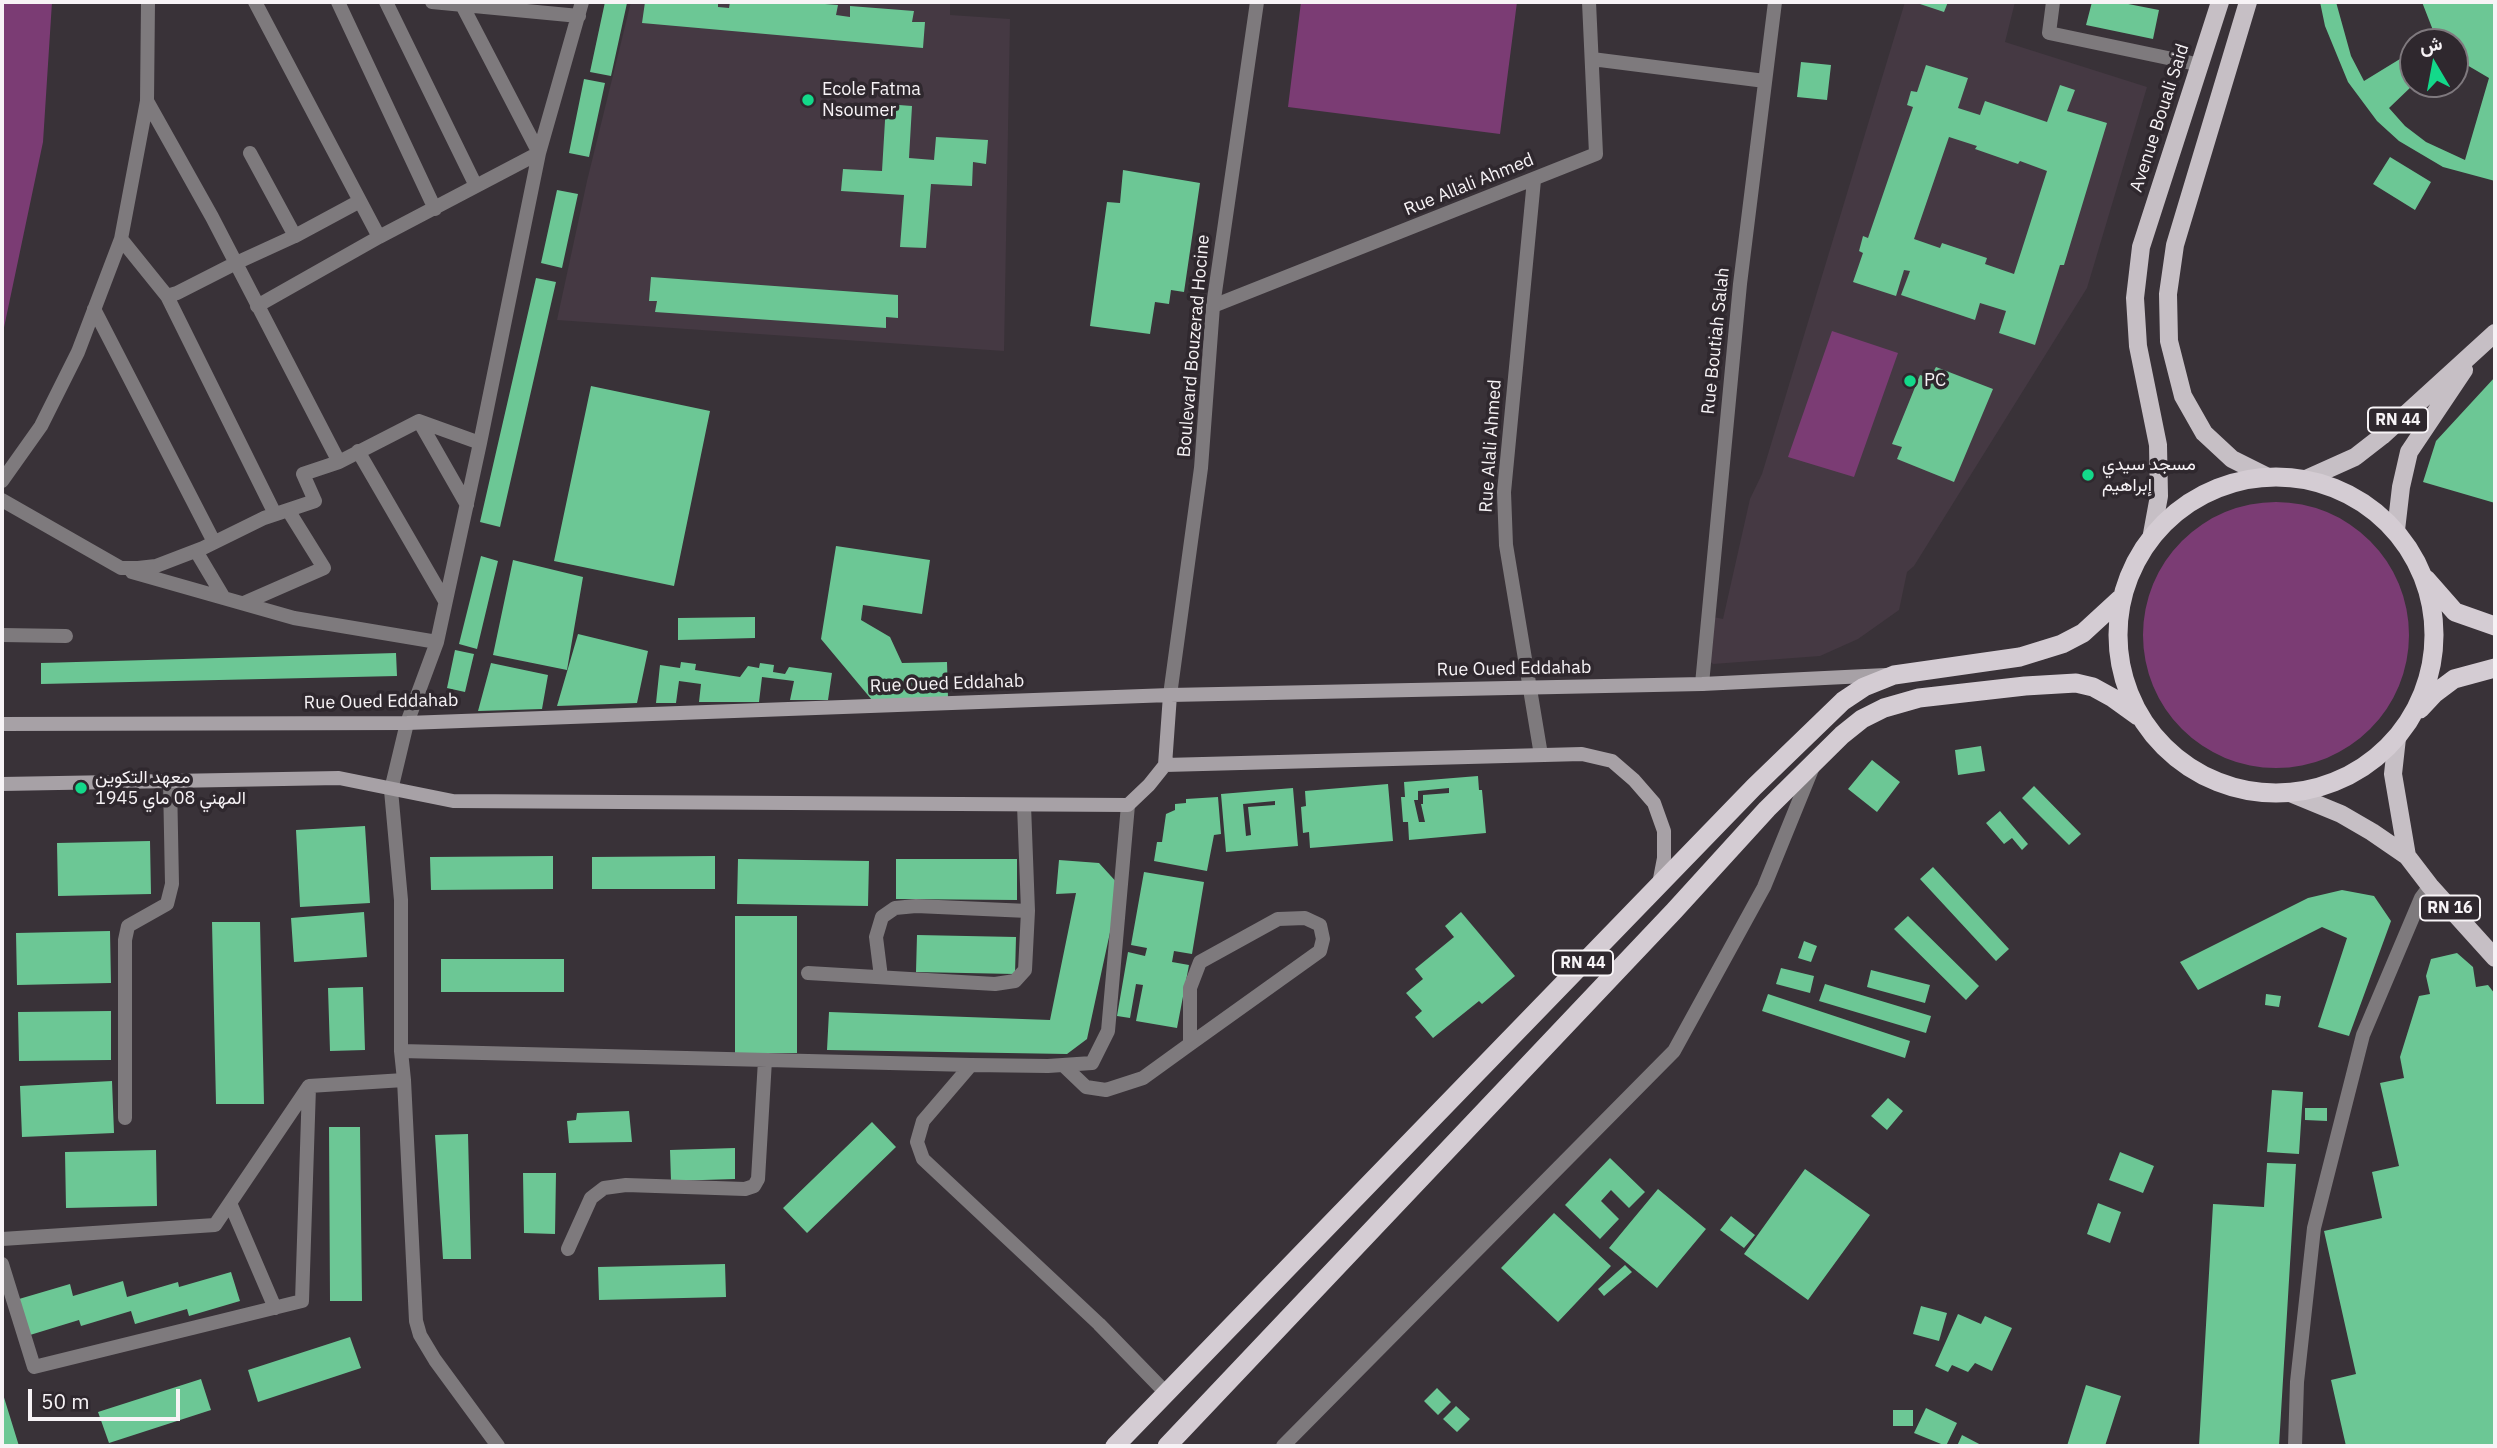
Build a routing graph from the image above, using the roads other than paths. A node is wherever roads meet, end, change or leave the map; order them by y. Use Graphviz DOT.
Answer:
graph roads {
  1 [pos="255,2"];
  2 [pos="338,2"];
  3 [pos="386,2"];
  4 [pos="432,2"];
  5 [pos="1257,2"];
  6 [pos="1589,2"];
  7 [pos="1774,2"];
  8 [pos="2053,2"];
  9 [pos="2220,2"];
  10 [pos="2248,2"];
  11 [pos="151,3"];
  12 [pos="462,5"];
  13 [pos="580,9"];
  14 [pos="1592,59"];
  15 [pos="2201,65"];
  16 [pos="1765,81"];
  17 [pos="147,101"];
  18 [pos="250,153"];
  19 [pos="539,153"];
  20 [pos="1534,180"];
  21 [pos="476,186"];
  22 [pos="360,201"];
  23 [pos="435,209"];
  24 [pos="295,236"];
  25 [pos="379,237"];
  26 [pos="121,239"];
  27 [pos="236,263"];
  28 [pos="167,296"];
  29 [pos="257,306"];
  30 [pos="1213,306"];
  31 [pos="94,309"];
  32 [pos="2495,333"];
  33 [pos="2480,347"];
  34 [pos="419,421"];
  35 [pos="480,443"];
  36 [pos="358,451"];
  37 [pos="339,462"];
  38 [pos="2266,476"];
  39 [pos="2306,479"];
  40 [pos="2,481"];
  41 [pos="2,500"];
  42 [pos="467,505"];
  43 [pos="282,512"];
  44 [pos="2396,530"];
  45 [pos="2152,534"];
  46 [pos="214,542"];
  47 [pos="196,551"];
  48 [pos="121,568"];
  49 [pos="2425,579"];
  50 [pos="224,598"];
  51 [pos="2120,599"];
  52 [pos="446,601"];
  53 [pos="244,603"];
  54 [pos="2495,626"];
  55 [pos="2,635"];
  56 [pos="66,636"];
  57 [pos="437,642"];
  58 [pos="2495,668"];
  59 [pos="1894,675"];
  60 [pos="1702,684"];
  61 [pos="1531,688"];
  62 [pos="1170,695"];
  63 [pos="2138,716"];
  64 [pos="2412,717"];
  65 [pos="407,723"];
  66 [pos="2,724"];
  67 [pos="2397,738"];
  68 [pos="1541,755"];
  69 [pos="1814,762"];
  70 [pos="1166,765"];
  71 [pos="170,781"];
  72 [pos="2,784"];
  73 [pos="391,790"];
  74 [pos="2290,793"];
  75 [pos="1024,805"];
  76 [pos="1128,805"];
  77 [pos="2407,856"];
  78 [pos="1659,884"];
  79 [pos="2430,886"];
  80 [pos="1028,911"];
  81 [pos="2495,958"];
  82 [pos="807,973"];
  83 [pos="881,977"];
  84 [pos="1190,1044"];
  85 [pos="401,1051"];
  86 [pos="765,1060"];
  87 [pos="971,1065"];
  88 [pos="1063,1065"];
  89 [pos="404,1080"];
  90 [pos="309,1086"];
  91 [pos="125,1118"];
  92 [pos="230,1203"];
  93 [pos="2,1239"];
  94 [pos="568,1249"];
  95 [pos="2,1265"];
  96 [pos="275,1308"];
  97 [pos="1167,1394"];
  98 [pos="498,1446"];
  99 [pos="1115,1446"];
  100 [pos="1167,1446"];
  101 [pos="1283,1446"];
  102 [pos="2295,1446"];
  1 -- 22 [label="street"];
  2 -- 23 [label="street"];
  3 -- 21 [label="street"];
  4 -- 12 [label="street"];
  5 -- 30 [label="street, Boulevard Bouzerad Hocine"];
  6 -- 14 [label="street, Rue Allali Ahmed"];
  7 -- 16 [label="street, Rue Boutiah Salah"];
  8 -- 15 [label="street"];
  9 -- 15 [label="main road, Avenue Bouali Said"];
  10 -- 38 [label="main road"];
  11 -- 17 [label="street"];
  12 -- 13 [label="street"];
  12 -- 19 [label="street"];
  13 -- 19 [label="street"];
  14 -- 16 [label="street"];
  14 -- 20 [label="street, Rue Allali Ahmed"];
  15 -- 45 [label="main road, Avenue Bouali Said"];
  16 -- 60 [label="street, Rue Boutiah Salah"];
  17 -- 26 [label="street"];
  17 -- 27 [label="street"];
  18 -- 24 [label="street"];
  19 -- 21 [label="street"];
  19 -- 35 [label="street"];
  20 -- 30 [label="street, Rue Allali Ahmed"];
  20 -- 61 [label="street, Rue Alali Ahmed"];
  21 -- 23 [label="street"];
  22 -- 24 [label="street"];
  22 -- 25 [label="street"];
  23 -- 25 [label="street"];
  24 -- 27 [label="street"];
  25 -- 29 [label="street"];
  26 -- 28 [label="street"];
  26 -- 31 [label="street"];
  27 -- 28 [label="street"];
  27 -- 29 [label="street"];
  28 -- 43 [label="street"];
  29 -- 37 [label="street"];
  30 -- 62 [label="street, Boulevard Bouzerad Hocine"];
  31 -- 40 [label="street"];
  31 -- 46 [label="street"];
  32 -- 33 [label="main road, RN 44"];
  33 -- 39 [label="main road, RN 44"];
  33 -- 44 [label="main road, RN 44"];
  34 -- 35 [label="street"];
  34 -- 36 [label="street"];
  34 -- 42 [label="street"];
  35 -- 42 [label="street"];
  36 -- 37 [label="street"];
  36 -- 52 [label="street"];
  37 -- 43 [label="street"];
  38 -- 39 [label="highway"];
  38 -- 45 [label="highway"];
  39 -- 44 [label="highway"];
  41 -- 48 [label="street"];
  42 -- 52 [label="street"];
  43 -- 46 [label="street"];
  43 -- 53 [label="street"];
  44 -- 49 [label="highway"];
  45 -- 51 [label="highway"];
  46 -- 47 [label="street"];
  47 -- 48 [label="street"];
  47 -- 50 [label="street"];
  48 -- 50 [label="street"];
  49 -- 54 [label="highway"];
  49 -- 64 [label="highway"];
  50 -- 53 [label="street"];
  51 -- 59 [label="highway, RN 44"];
  51 -- 63 [label="highway"];
  52 -- 57 [label="street"];
  53 -- 57 [label="street"];
  55 -- 56 [label="street"];
  57 -- 65 [label="street"];
  58 -- 64 [label="highway"];
  59 -- 60 [label="main road, Rue Oued Eddahab"];
  59 -- 78 [label="highway, RN 44"];
  60 -- 61 [label="main road, Rue Oued Eddahab"];
  61 -- 62 [label="main road, Rue Oued Eddahab"];
  61 -- 68 [label="street, Rue Alali Ahmed"];
  62 -- 65 [label="main road, Rue Oued Eddahab"];
  62 -- 70 [label="main road"];
  63 -- 69 [label="highway, RN 44"];
  63 -- 74 [label="highway"];
  64 -- 67 [label="highway"];
  65 -- 66 [label="main road, Rue Oued Eddahab"];
  65 -- 73 [label="street"];
  67 -- 74 [label="highway"];
  67 -- 77 [label="main road, RN 16"];
  68 -- 70 [label="main road"];
  68 -- 78 [label="main road"];
  69 -- 100 [label="highway, RN 44"];
  69 -- 101 [label="street"];
  70 -- 76 [label="main road"];
  71 -- 72 [label="main road"];
  71 -- 73 [label="main road"];
  71 -- 91 [label="street"];
  73 -- 75 [label="main road"];
  73 -- 85 [label="street"];
  74 -- 77 [label="main road, RN 16"];
  75 -- 76 [label="main road"];
  75 -- 80 [label="street"];
  76 -- 88 [label="street"];
  77 -- 79 [label="main road, RN 16"];
  78 -- 97 [label="highway, RN 44"];
  79 -- 81 [label="main road, RN 16"];
  79 -- 102 [label="street"];
  80 -- 83 [label="street"];
  80 -- 83 [label="street"];
  82 -- 83 [label="street"];
  84 -- 84 [label="street"];
  84 -- 88 [label="street"];
  85 -- 86 [label="street"];
  85 -- 89 [label="street"];
  86 -- 87 [label="street"];
  86 -- 94 [label="street"];
  87 -- 88 [label="street"];
  87 -- 97 [label="street"];
  89 -- 90 [label="street"];
  89 -- 98 [label="street"];
  90 -- 92 [label="street"];
  90 -- 96 [label="street"];
  92 -- 93 [label="street"];
  92 -- 96 [label="street"];
  95 -- 96 [label="street"];
  97 -- 99 [label="highway, RN 44"];
}
